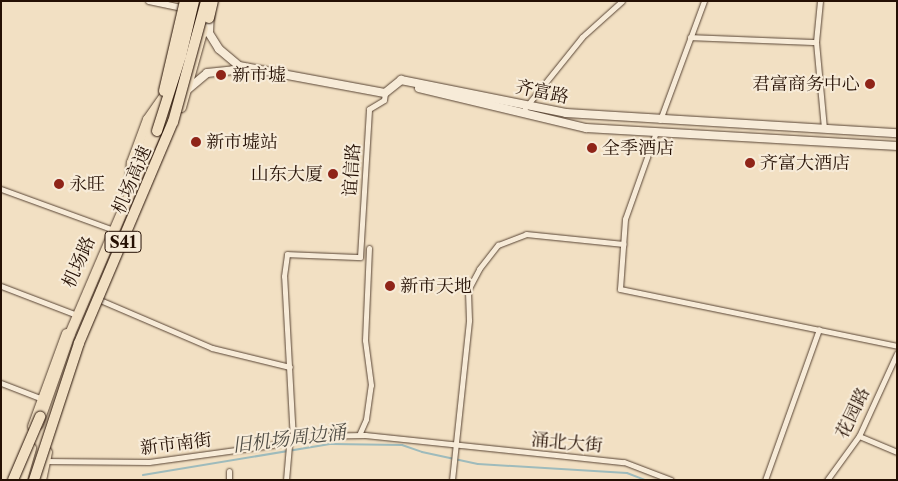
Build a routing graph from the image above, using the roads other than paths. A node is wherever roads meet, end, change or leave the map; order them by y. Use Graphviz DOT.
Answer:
graph roads {
  1 [pos="149,1"];
  2 [pos="179,1"];
  3 [pos="210,1"];
  4 [pos="622,1"];
  5 [pos="704,1"];
  6 [pos="820,1"];
  7 [pos="190,4"];
  8 [pos="207,14"];
  9 [pos="690,37"];
  10 [pos="816,42"];
  11 [pos="187,90"];
  12 [pos="385,95"];
  13 [pos="526,104"];
  14 [pos="524,115"];
  15 [pos="587,115"];
  16 [pos="660,120"];
  17 [pos="586,128"];
  18 [pos="824,128"];
  19 [pos="656,132"];
  20 [pos="897,133"];
  21 [pos="897,146"];
  22 [pos="1,189"];
  23 [pos="111,229"];
  24 [pos="623,244"];
  25 [pos="369,248"];
  26 [pos="1,286"];
  27 [pos="100,300"];
  28 [pos="74,314"];
  29 [pos="819,329"];
  30 [pos="897,346"];
  31 [pos="897,353"];
  32 [pos="290,368"];
  33 [pos="1,383"];
  34 [pos="40,398"];
  35 [pos="40,417"];
  36 [pos="359,435"];
  37 [pos="859,436"];
  38 [pos="290,442"];
  39 [pos="457,443"];
  40 [pos="897,452"];
  41 [pos="45,461"];
  42 [pos="229,471"];
  43 [pos="13,480"];
  44 [pos="20,480"];
  45 [pos="34,480"];
  46 [pos="41,480"];
  47 [pos="230,480"];
  48 [pos="286,480"];
  49 [pos="452,480"];
  50 [pos="670,480"];
  51 [pos="765,480"];
  52 [pos="827,480"];
  1 -- 7 [label="street"];
  2 -- 7 [label="street"];
  3 -- 8 [label="highway, 机场路"];
  3 -- 12 [label="main road"];
  3 -- 45 [label="highway, 机场高速 / S41, bridge"];
  4 -- 13 [label="street"];
  5 -- 9 [label="street"];
  6 -- 10 [label="street"];
  7 -- 8 [label="street"];
  7 -- 23 [label="highway, 机场路"];
  7 -- 35 [label="highway, 机场高速 / S41, bridge"];
  8 -- 11 [label="highway, 机场路"];
  9 -- 10 [label="street"];
  9 -- 16 [label="street"];
  10 -- 18 [label="street"];
  11 -- 12 [label="main road"];
  11 -- 27 [label="highway, 机场路"];
  12 -- 13 [label="main road, 齐富路"];
  12 -- 14 [label="main road, 齐富路"];
  12 -- 32 [label="street, 谊信路"];
  13 -- 14 [label="street"];
  13 -- 15 [label="main road, 齐富路"];
  14 -- 17 [label="main road, 齐富路"];
  15 -- 16 [label="main road, 齐富路"];
  15 -- 17 [label="main road"];
  16 -- 18 [label="main road, 齐富路"];
  17 -- 19 [label="main road, 齐富路"];
  18 -- 20 [label="main road, 齐富路"];
  19 -- 21 [label="main road, 齐富路"];
  19 -- 24 [label="street"];
  22 -- 23 [label="street"];
  23 -- 28 [label="highway, 机场路"];
  24 -- 29 [label="street"];
  24 -- 39 [label="street"];
  25 -- 36 [label="street"];
  26 -- 28 [label="street"];
  27 -- 32 [label="street"];
  27 -- 41 [label="highway, 机场路"];
  28 -- 34 [label="highway, 机场路"];
  29 -- 30 [label="street"];
  29 -- 51 [label="street"];
  31 -- 37 [label="street, 花园路"];
  32 -- 38 [label="street"];
  33 -- 34 [label="street"];
  34 -- 44 [label="highway, 机场路"];
  35 -- 43 [label="highway, bridge"];
  35 -- 44 [label="highway, 机场高速 / S41, bridge"];
  36 -- 38 [label="street, 新市南街"];
  36 -- 39 [label="street, 新市南街"];
  37 -- 40 [label="street"];
  37 -- 52 [label="street, 花园路"];
  38 -- 41 [label="street, 新市南街"];
  38 -- 48 [label="street"];
  39 -- 49 [label="street"];
  39 -- 50 [label="street, 涌北大街"];
  41 -- 46 [label="highway, 机场路"];
  42 -- 47 [label="street"];
}
